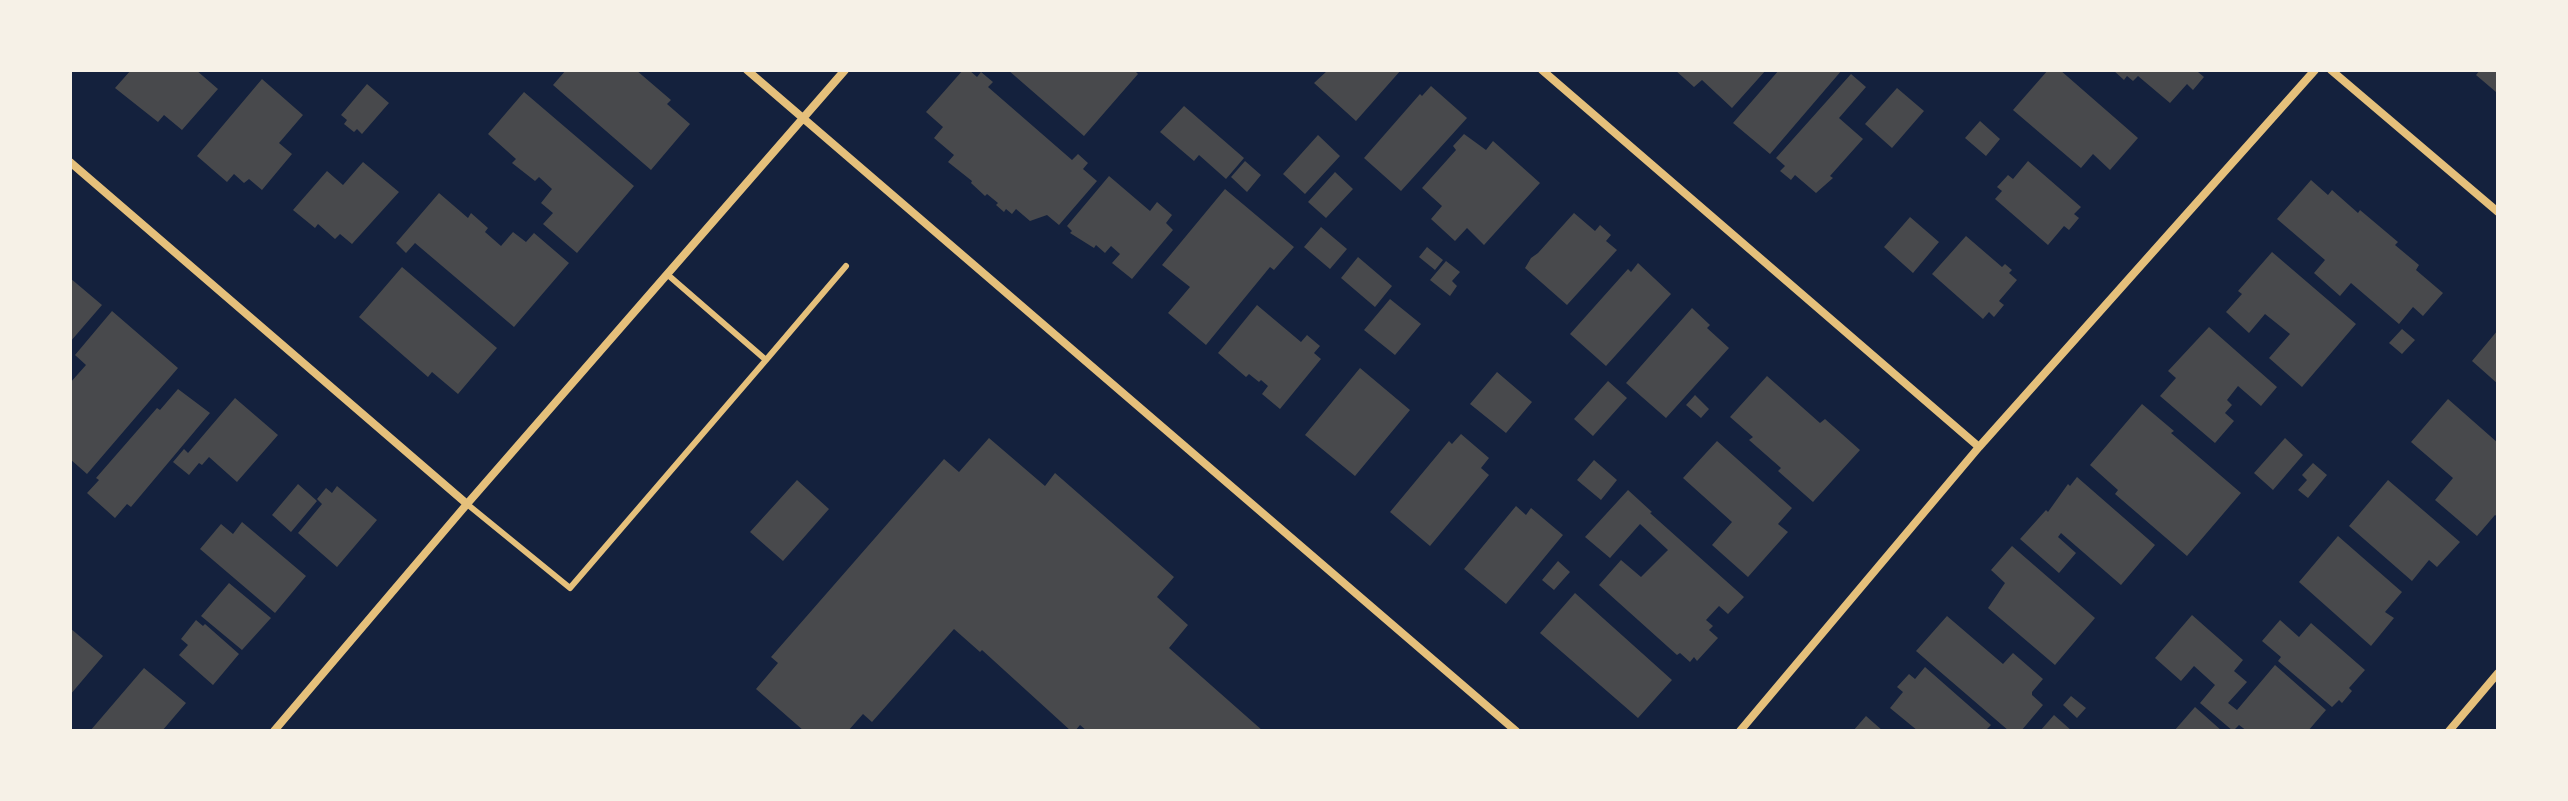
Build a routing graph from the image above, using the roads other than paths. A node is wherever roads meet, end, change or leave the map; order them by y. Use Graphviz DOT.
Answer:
graph roads {
  1 [pos="747,70"];
  2 [pos="845,70"];
  3 [pos="1542,70"];
  4 [pos="2315,70"];
  5 [pos="2331,70"];
  6 [pos="803,118"];
  7 [pos="70,162"];
  8 [pos="2498,212"];
  9 [pos="846,266"];
  10 [pos="668,275"];
  11 [pos="766,360"];
  12 [pos="1979,447"];
  13 [pos="467,504"];
  14 [pos="2498,673"];
  15 [pos="274,731"];
  16 [pos="1516,731"];
  17 [pos="1740,731"];
  18 [pos="2449,731"];
  1 -- 6 [label="street"];
  2 -- 6 [label="street"];
  3 -- 12 [label="street"];
  4 -- 12 [label="street"];
  5 -- 8 [label="street"];
  6 -- 10 [label="street"];
  6 -- 16 [label="street"];
  7 -- 13 [label="street"];
  9 -- 11 [label="lane"];
  10 -- 11 [label="lane"];
  10 -- 13 [label="street"];
  11 -- 13 [label="lane"];
  12 -- 17 [label="street"];
  13 -- 15 [label="street"];
  14 -- 18 [label="street"];
}
